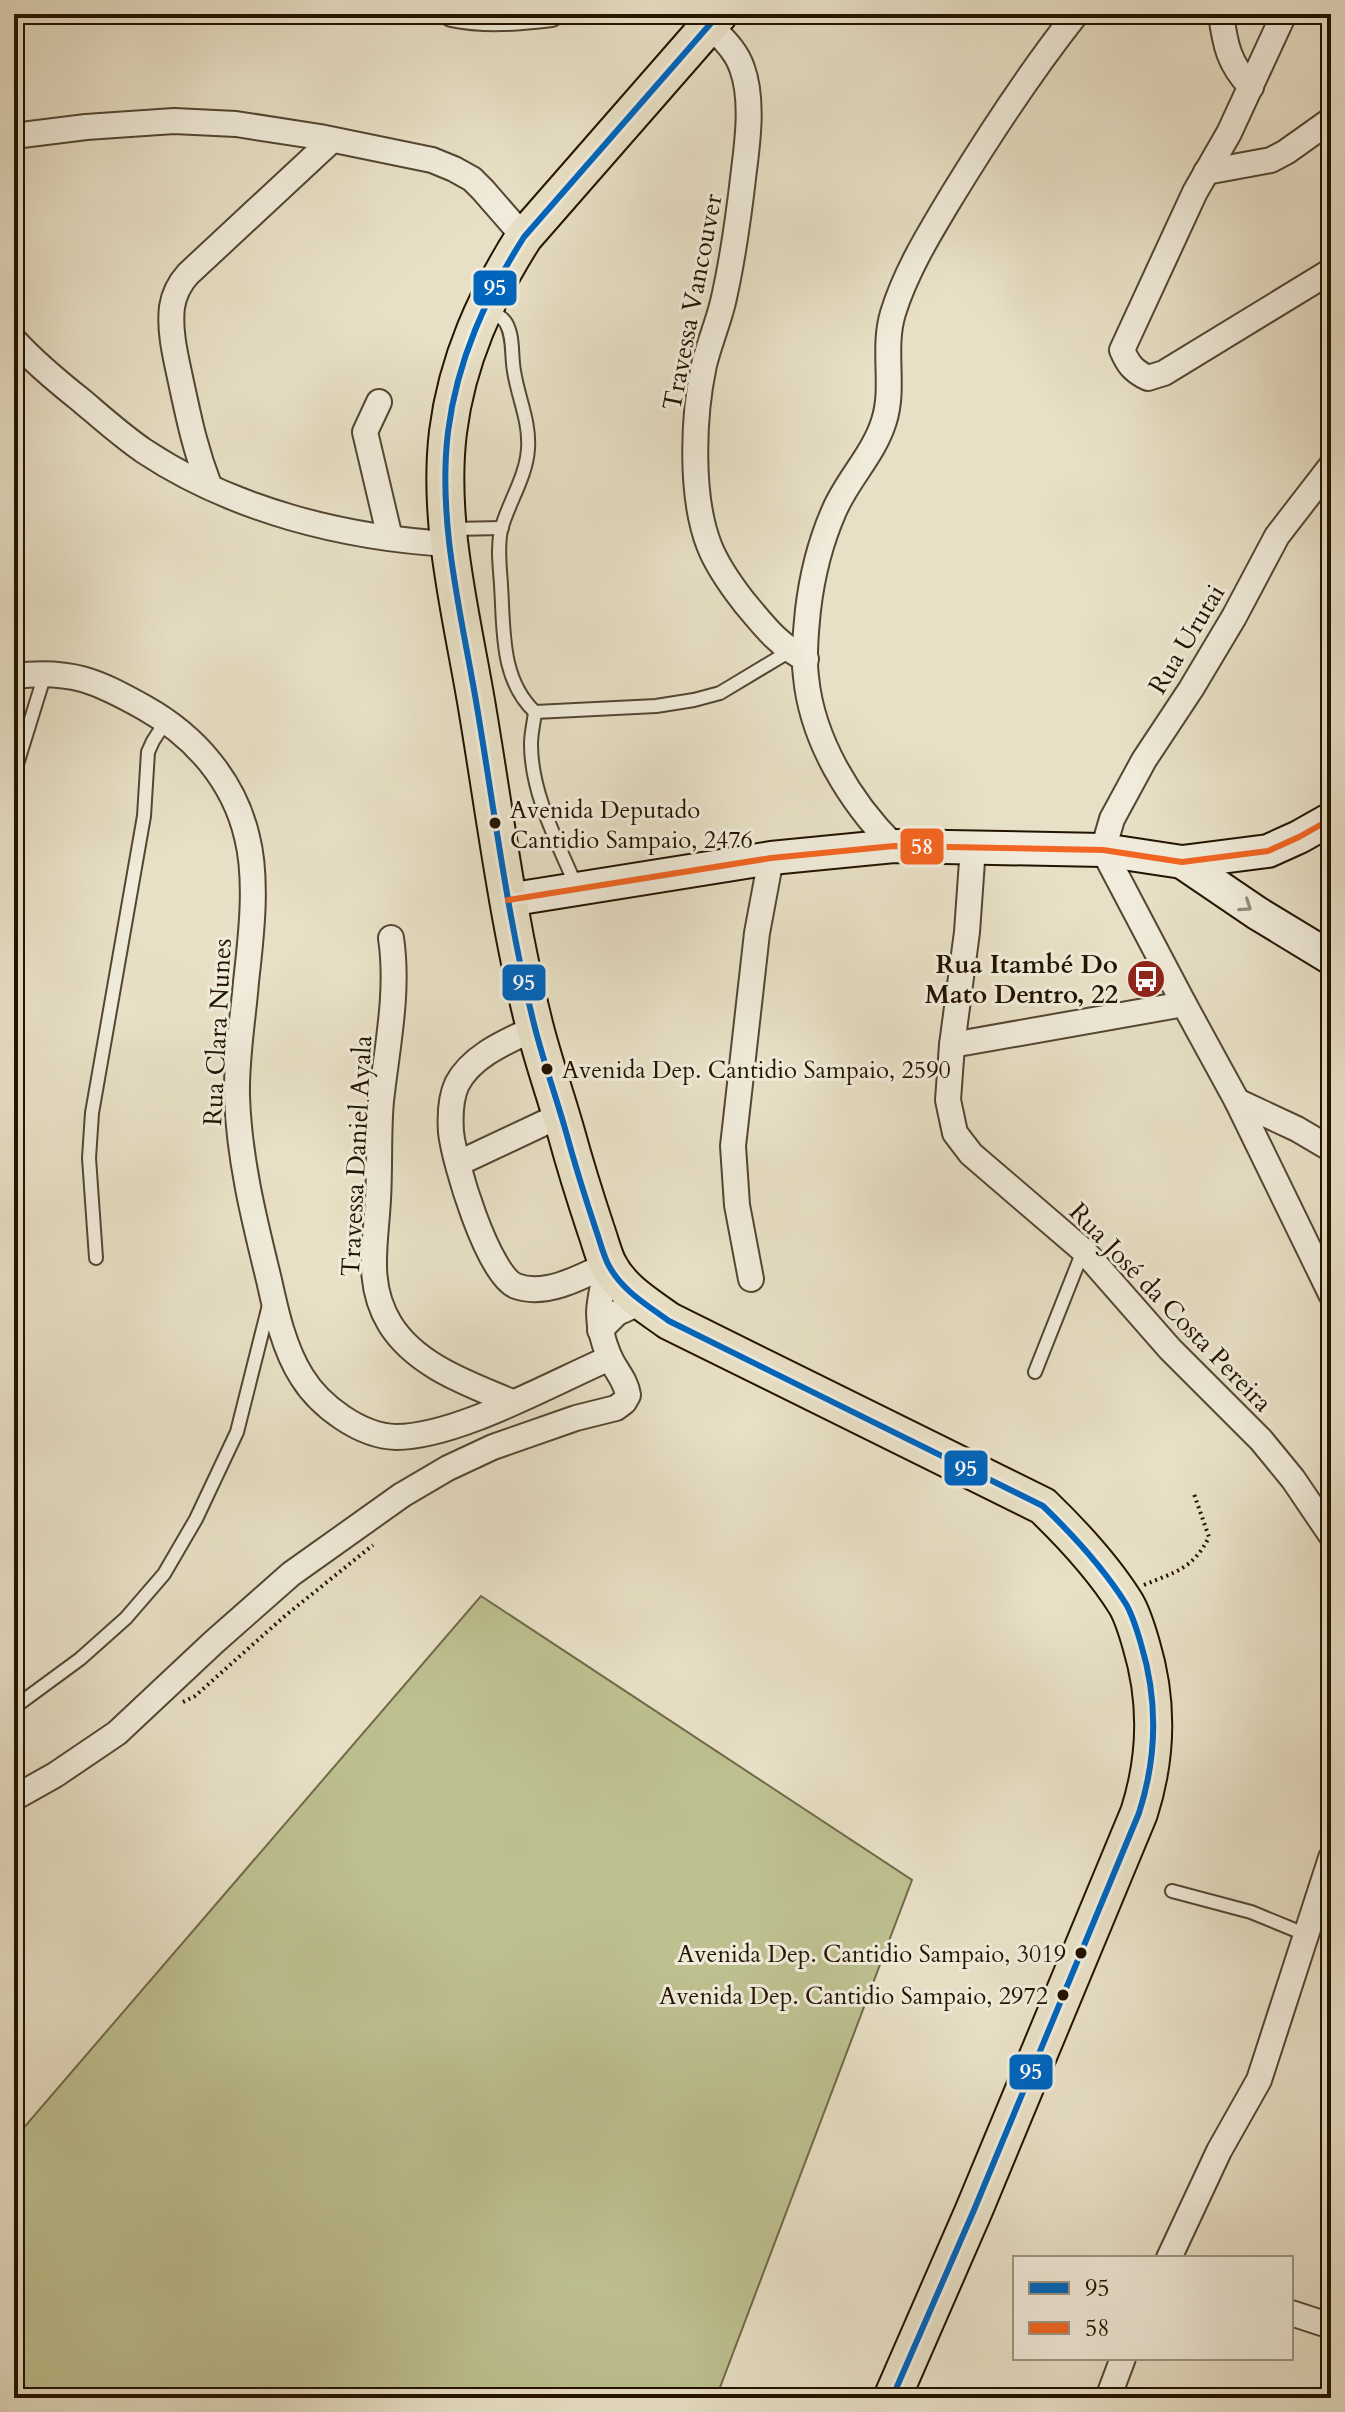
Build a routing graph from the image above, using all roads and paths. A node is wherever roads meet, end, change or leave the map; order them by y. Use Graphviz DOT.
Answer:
graph roads {
  1 [pos="452,14"];
  2 [pos="551,14"];
  3 [pos="1076,14"];
  4 [pos="1221,14"];
  5 [pos="1284,14"];
  6 [pos="714,19"];
  7 [pos="1251,87"];
  8 [pos="1331,120"];
  9 [pos="14,136"];
  10 [pos="332,140"];
  11 [pos="1206,172"];
  12 [pos="524,237"];
  13 [pos="1331,271"];
  14 [pos="483,309"];
  15 [pos="14,340"];
  16 [pos="379,402"];
  17 [pos="1331,466"];
  18 [pos="209,485"];
  19 [pos="502,528"];
  20 [pos="449,536"];
  21 [pos="390,538"];
  22 [pos="798,655"];
  23 [pos="45,674"];
  24 [pos="14,676"];
  25 [pos="535,712"];
  26 [pos="166,721"];
  27 [pos="14,774"];
  28 [pos="1331,819"];
  29 [pos="894,846"];
  30 [pos="973,847"];
  31 [pos="1103,850"];
  32 [pos="771,858"];
  33 [pos="1182,862"];
  34 [pos="577,888"];
  35 [pos="508,900"];
  36 [pos="391,938"];
  37 [pos="1331,958"];
  38 [pos="1184,1004"];
  39 [pos="535,1028"];
  40 [pos="952,1045"];
  41 [pos="1237,1101"];
  42 [pos="561,1115"];
  43 [pos="1331,1149"];
  44 [pos="459,1163"];
  45 [pos="1083,1251"];
  46 [pos="96,1258"];
  47 [pos="608,1264"];
  48 [pos="751,1279"];
  49 [pos="272,1294"];
  50 [pos="1331,1294"];
  51 [pos="642,1302"];
  52 [pos="600,1330"];
  53 [pos="616,1367"];
  54 [pos="1035,1372"];
  55 [pos="512,1402"];
  56 [pos="1194,1494"];
  57 [pos="1331,1535"];
  58 [pos="376,1543"];
  59 [pos="1120,1595"];
  60 [pos="16,1706"];
  61 [pos="171,1708"];
  62 [pos="14,1798"];
  63 [pos="1331,1858"];
  64 [pos="1172,1891"];
  65 [pos="1307,1935"];
  66 [pos="1175,2256"];
  67 [pos="1293,2314"];
  68 [pos="1331,2326"];
  69 [pos="1122,2360"];
  70 [pos="892,2398"];
  71 [pos="1108,2398"];
  1 -- 2 [label="street"];
  3 -- 22 [label="street"];
  4 -- 7 [label="street"];
  5 -- 7 [label="street"];
  6 -- 12 [label="main road"];
  6 -- 22 [label="street, Travessa Vancouver"];
  7 -- 11 [label="street"];
  8 -- 11 [label="street"];
  9 -- 10 [label="street"];
  10 -- 12 [label="street"];
  10 -- 18 [label="street"];
  11 -- 13 [label="street"];
  12 -- 14 [label="main road"];
  14 -- 19 [label="lane"];
  14 -- 20 [label="main road"];
  15 -- 18 [label="street"];
  16 -- 21 [label="street"];
  17 -- 31 [label="street, Rua Urutai"];
  18 -- 21 [label="street"];
  19 -- 20 [label="lane"];
  19 -- 25 [label="lane"];
  20 -- 21 [label="street"];
  20 -- 35 [label="main road"];
  22 -- 25 [label="lane"];
  22 -- 29 [label="street"];
  23 -- 24 [label="street, Rua Clara Nunes"];
  23 -- 26 [label="street, Rua Clara Nunes"];
  23 -- 27 [label="lane"];
  25 -- 34 [label="lane"];
  26 -- 46 [label="lane"];
  26 -- 49 [label="street, Rua Clara Nunes"];
  28 -- 33 [label="street"];
  29 -- 30 [label="street"];
  29 -- 32 [label="street"];
  30 -- 31 [label="street"];
  30 -- 40 [label="street, Rua José da Costa Pereira"];
  31 -- 33 [label="street"];
  31 -- 38 [label="street"];
  32 -- 34 [label="street"];
  32 -- 48 [label="street"];
  33 -- 37 [label="street, one-way"];
  34 -- 35 [label="street"];
  35 -- 39 [label="main road"];
  36 -- 55 [label="street, Travessa Daniel Ayala"];
  38 -- 40 [label="street"];
  38 -- 41 [label="street"];
  39 -- 42 [label="main road"];
  39 -- 44 [label="street"];
  40 -- 45 [label="street, Rua José da Costa Pereira"];
  41 -- 43 [label="street"];
  41 -- 50 [label="street"];
  42 -- 44 [label="street"];
  42 -- 47 [label="main road"];
  44 -- 47 [label="street"];
  45 -- 54 [label="lane"];
  45 -- 57 [label="street, Rua José da Costa Pereira"];
  47 -- 51 [label="main road"];
  47 -- 52 [label="street"];
  49 -- 55 [label="street, Rua Clara Nunes"];
  49 -- 60 [label="lane"];
  51 -- 52 [label="street"];
  51 -- 59 [label="main road"];
  52 -- 53 [label="street"];
  53 -- 55 [label="street, Rua Clara Nunes"];
  53 -- 62 [label="street"];
  56 -- 59 [label="path"];
  58 -- 61 [label="path"];
  59 -- 70 [label="main road"];
  63 -- 65 [label="street"];
  64 -- 65 [label="lane"];
  65 -- 66 [label="street"];
  67 -- 68 [label="street"];
  69 -- 71 [label="street"];
}
